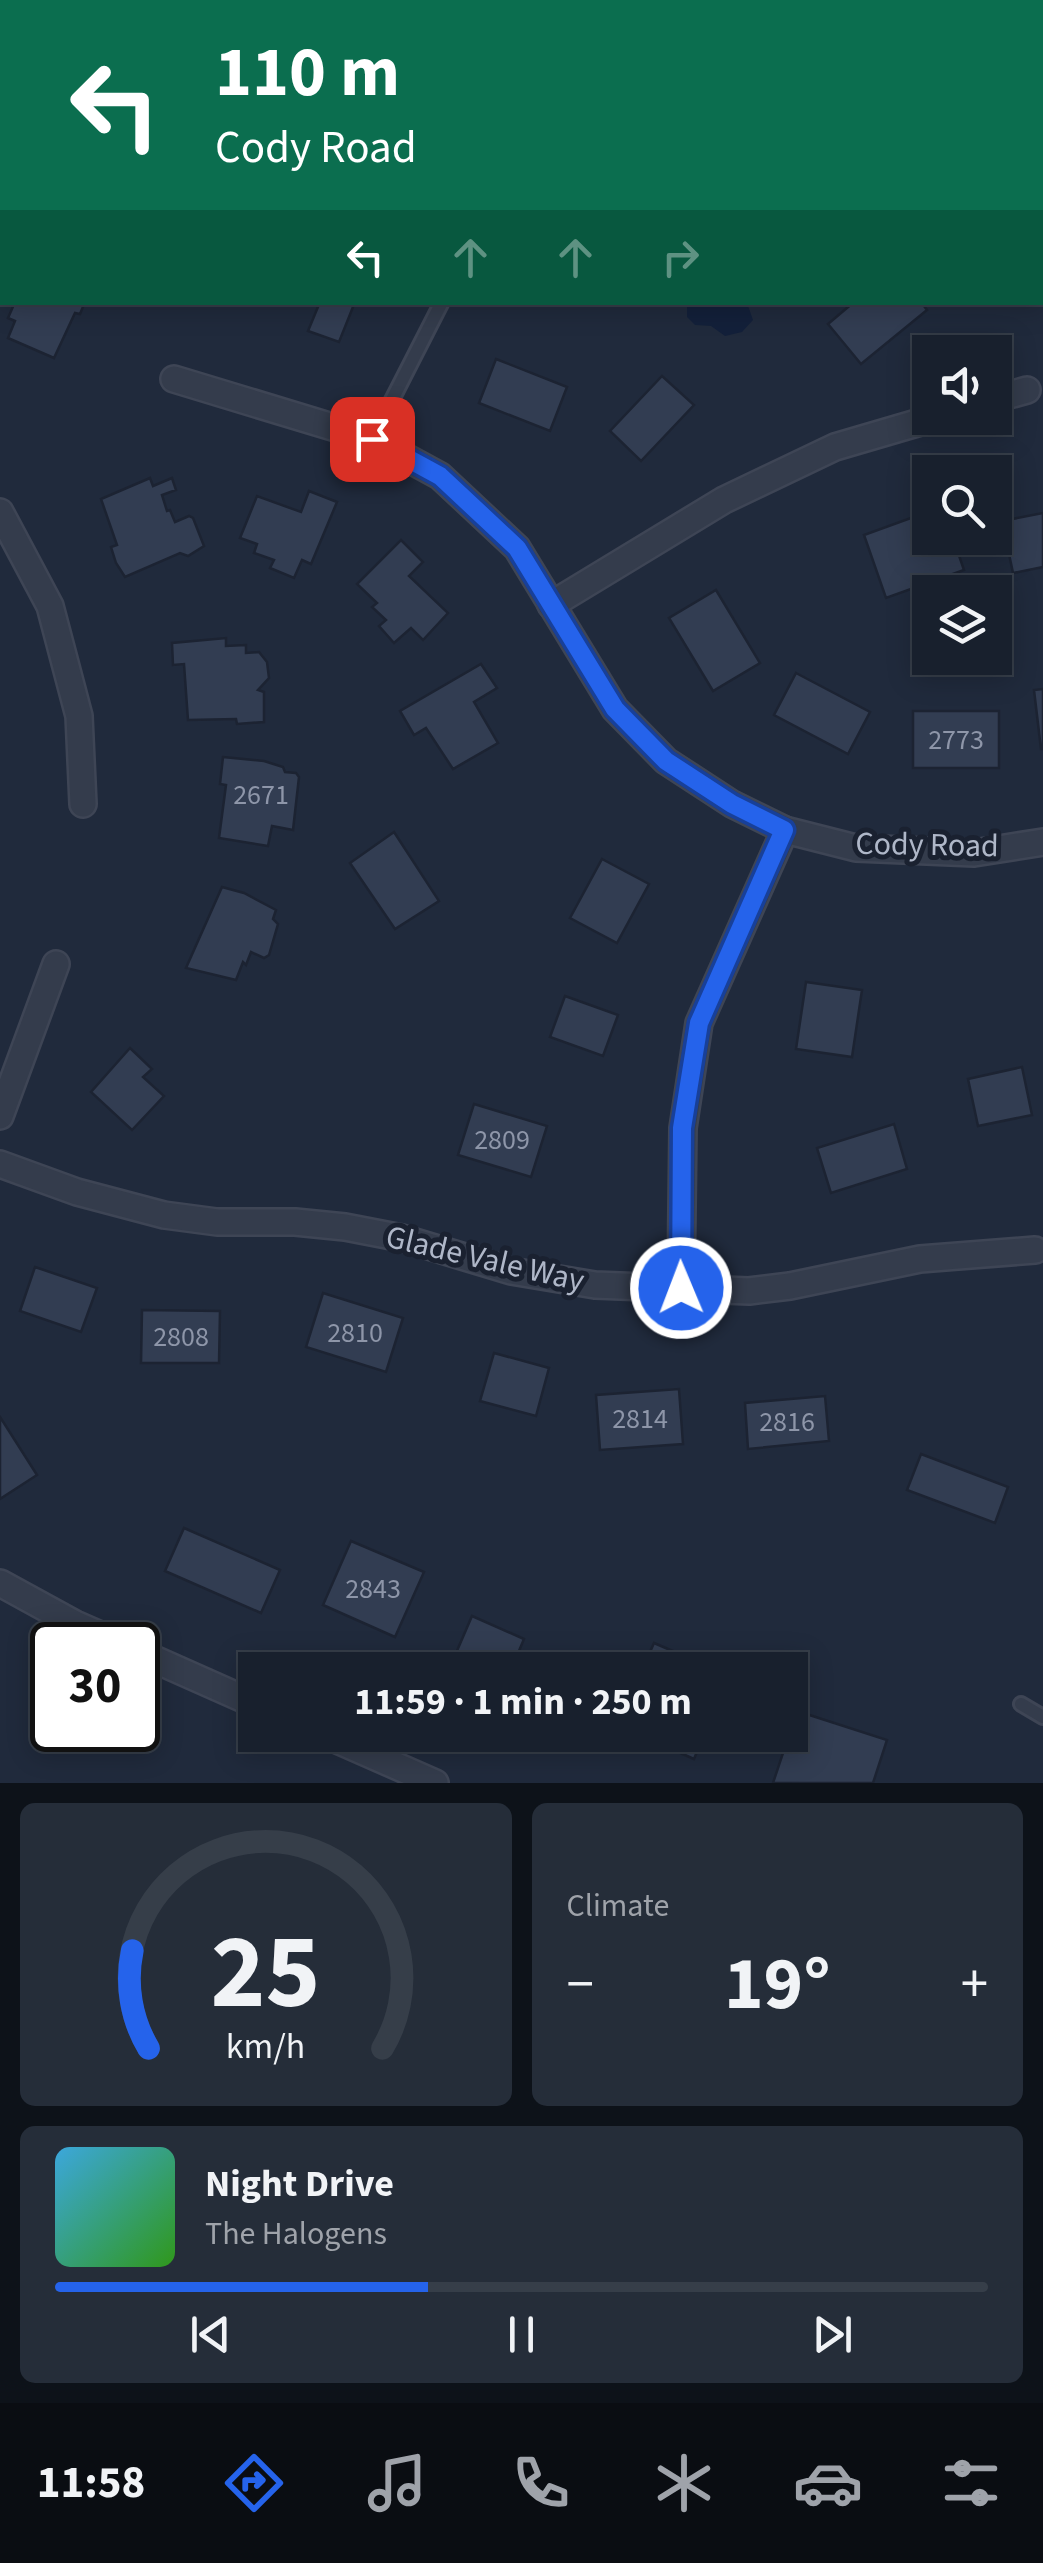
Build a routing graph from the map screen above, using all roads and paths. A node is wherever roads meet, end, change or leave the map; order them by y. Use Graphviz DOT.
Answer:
graph roads {
  1 [pos="440,305"];
  2 [pos="174,379"];
  3 [pos="1027,390"];
  4 [pos="1012,394"];
  5 [pos="912,425"];
  6 [pos="372,439"];
  7 [pos="0,512"];
  8 [pos="552,605"];
  9 [pos="83,804"];
  10 [pos="784,830"];
  11 [pos="1043,842"];
  12 [pos="56,964"];
  13 [pos="0,1116"];
  14 [pos="0,1164"];
  15 [pos="1035,1250"];
  16 [pos="681,1288"];
  17 [pos="0,1584"];
  18 [pos="71,1622"];
  19 [pos="160,1662"];
  20 [pos="238,1696"];
  21 [pos="1021,1704"];
  22 [pos="1043,1716"];
  23 [pos="365,1752"];
  24 [pos="435,1783"];
  1 -- 6 [label="lane"];
  2 -- 6 [label="street, Cody Road"];
  3 -- 4 [label="street"];
  5 -- 8 [label="street"];
  6 -- 8 [label="street, Cody Road"];
  7 -- 9 [label="street"];
  8 -- 10 [label="street, Cody Road"];
  10 -- 11 [label="street, Cody Road"];
  10 -- 16 [label="street"];
  12 -- 13 [label="street"];
  14 -- 16 [label="street, Glade Vale Way"];
  15 -- 16 [label="street, Glade Vale Way"];
  17 -- 18 [label="street"];
  19 -- 20 [label="street"];
  21 -- 22 [label="lane"];
  23 -- 24 [label="street"];
}
